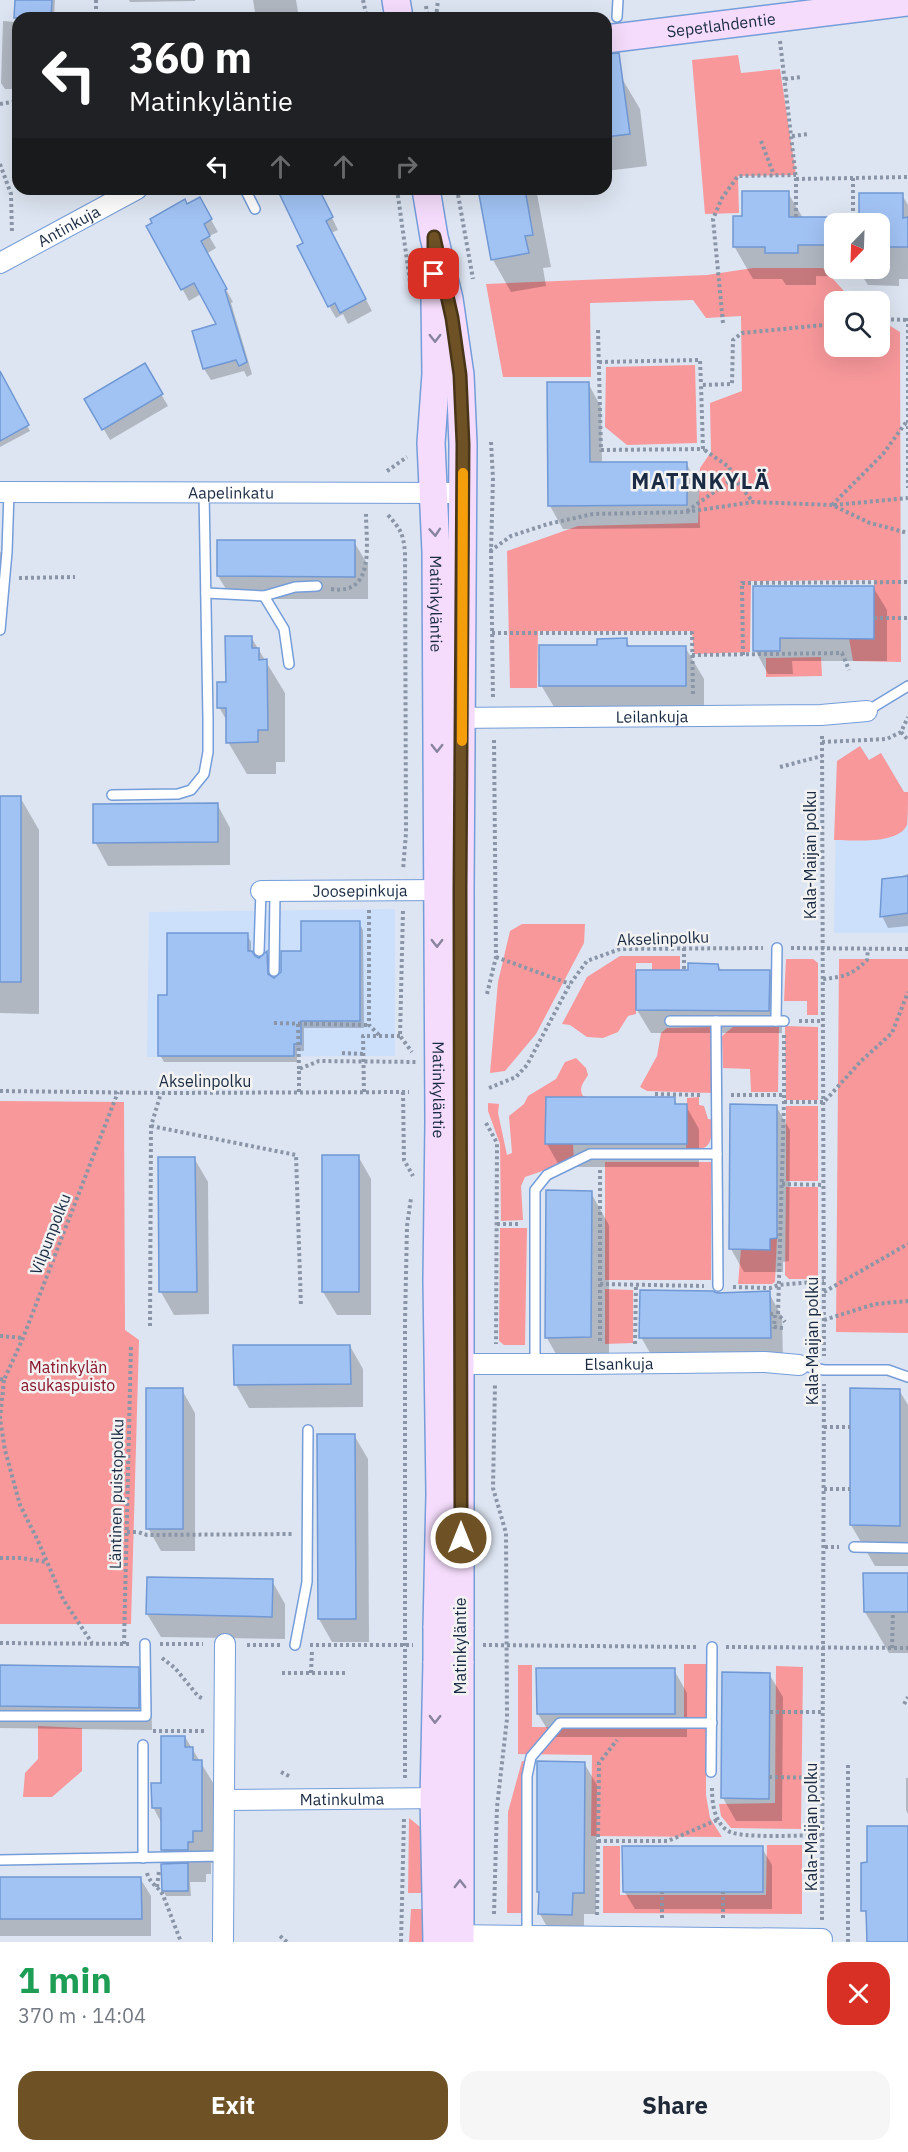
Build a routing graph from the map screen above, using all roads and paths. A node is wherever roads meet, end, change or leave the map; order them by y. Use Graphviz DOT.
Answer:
graph roads {
  1 [pos="618,0"];
  2 [pos="908,2"];
  3 [pos="426,6"];
  4 [pos="427,12"];
  5 [pos="612,28"];
  6 [pos="779,32"];
  7 [pos="802,77"];
  8 [pos="785,79"];
  9 [pos="809,134"];
  10 [pos="792,136"];
  11 [pos="761,141"];
  12 [pos="0,164"];
  13 [pos="774,175"];
  14 [pos="796,177"];
  15 [pos="908,177"];
  16 [pos="853,178"];
  17 [pos="126,195"];
  18 [pos="248,195"];
  19 [pos="398,195"];
  20 [pos="427,195"];
  21 [pos="458,195"];
  22 [pos="255,209"];
  23 [pos="853,213"];
  24 [pos="796,217"];
  25 [pos="434,237"];
  26 [pos="6,260"];
  27 [pos="474,290"];
  28 [pos="412,296"];
  29 [pos="890,319"];
  30 [pos="908,319"];
  31 [pos="723,323"];
  32 [pos="824,325"];
  33 [pos="598,330"];
  34 [pos="599,362"];
  35 [pos="701,385"];
  36 [pos="908,420"];
  37 [pos="490,433"];
  38 [pos="703,449"];
  39 [pos="411,453"];
  40 [pos="734,478"];
  41 [pos="908,488"];
  42 [pos="4,492"];
  43 [pos="204,492"];
  44 [pos="387,492"];
  45 [pos="432,492"];
  46 [pos="463,493"];
  47 [pos="908,498"];
  48 [pos="753,502"];
  49 [pos="832,505"];
  50 [pos="686,512"];
  51 [pos="366,513"];
  52 [pos="908,532"];
  53 [pos="491,551"];
  54 [pos="75,576"];
  55 [pos="5,579"];
  56 [pos="908,582"];
  57 [pos="317,586"];
  58 [pos="206,593"];
  59 [pos="264,596"];
  60 [pos="874,618"];
  61 [pos="908,618"];
  62 [pos="0,630"];
  63 [pos="492,633"];
  64 [pos="692,655"];
  65 [pos="743,655"];
  66 [pos="289,664"];
  67 [pos="849,670"];
  68 [pos="908,686"];
  69 [pos="693,705"];
  70 [pos="867,711"];
  71 [pos="821,715"];
  72 [pos="494,717"];
  73 [pos="908,717"];
  74 [pos="450,718"];
  75 [pos="901,732"];
  76 [pos="908,740"];
  77 [pos="822,742"];
  78 [pos="822,756"];
  79 [pos="780,767"];
  80 [pos="112,795"];
  81 [pos="495,879"];
  82 [pos="489,883"];
  83 [pos="403,890"];
  84 [pos="449,890"];
  85 [pos="270,896"];
  86 [pos="369,907"];
  87 [pos="684,948"];
  88 [pos="777,948"];
  89 [pos="823,948"];
  90 [pos="868,949"];
  91 [pos="908,949"];
  92 [pos="260,951"];
  93 [pos="496,957"];
  94 [pos="274,970"];
  95 [pos="684,970"];
  96 [pos="823,979"];
  97 [pos="570,984"];
  98 [pos="908,992"];
  99 [pos="486,995"];
  100 [pos="907,1003"];
  101 [pos="670,1021"];
  102 [pos="716,1021"];
  103 [pos="780,1021"];
  104 [pos="824,1021"];
  105 [pos="274,1023"];
  106 [pos="298,1024"];
  107 [pos="369,1025"];
  108 [pos="380,1036"];
  109 [pos="400,1036"];
  110 [pos="342,1053"];
  111 [pos="363,1054"];
  112 [pos="363,1062"];
  113 [pos="419,1062"];
  114 [pos="299,1069"];
  115 [pos="419,1072"];
  116 [pos="489,1088"];
  117 [pos="0,1091"];
  118 [pos="118,1092"];
  119 [pos="299,1092"];
  120 [pos="364,1092"];
  121 [pos="403,1092"];
  122 [pos="409,1092"];
  123 [pos="161,1093"];
  124 [pos="784,1102"];
  125 [pos="824,1102"];
  126 [pos="484,1121"];
  127 [pos="151,1126"];
  128 [pos="600,1154"];
  129 [pos="717,1154"];
  130 [pos="414,1166"];
  131 [pos="413,1177"];
  132 [pos="782,1184"];
  133 [pos="824,1185"];
  134 [pos="412,1186"];
  135 [pos="411,1196"];
  136 [pos="497,1224"];
  137 [pos="535,1224"];
  138 [pos="908,1245"];
  139 [pos="636,1284"];
  140 [pos="717,1286"];
  141 [pos="824,1292"];
  142 [pos="908,1301"];
  143 [pos="301,1307"];
  144 [pos="771,1314"];
  145 [pos="824,1320"];
  146 [pos="785,1322"];
  147 [pos="150,1326"];
  148 [pos="783,1328"];
  149 [pos="0,1336"];
  150 [pos="23,1338"];
  151 [pos="131,1345"];
  152 [pos="450,1364"];
  153 [pos="495,1364"];
  154 [pos="535,1364"];
  155 [pos="600,1364"];
  156 [pos="635,1364"];
  157 [pos="799,1365"];
  158 [pos="824,1370"];
  159 [pos="908,1377"];
  160 [pos="2,1380"];
  161 [pos="824,1427"];
  162 [pos="850,1427"];
  163 [pos="308,1430"];
  164 [pos="824,1489"];
  165 [pos="850,1489"];
  166 [pos="127,1532"];
  167 [pos="308,1534"];
  168 [pos="854,1547"];
  169 [pos="908,1548"];
  170 [pos="0,1558"];
  171 [pos="46,1562"];
  172 [pos="893,1612"];
  173 [pos="92,1643"];
  174 [pos="124,1644"];
  175 [pos="145,1644"];
  176 [pos="225,1644"];
  177 [pos="294,1645"];
  178 [pos="455,1645"];
  179 [pos="507,1646"];
  180 [pos="712,1647"];
  181 [pos="892,1648"];
  182 [pos="312,1657"];
  183 [pos="282,1673"];
  184 [pos="311,1673"];
  185 [pos="348,1673"];
  186 [pos="908,1697"];
  187 [pos="204,1699"];
  188 [pos="904,1704"];
  189 [pos="770,1712"];
  190 [pos="824,1712"];
  191 [pos="0,1716"];
  192 [pos="146,1716"];
  193 [pos="631,1723"];
  194 [pos="712,1723"];
  195 [pos="204,1731"];
  196 [pos="143,1745"];
  197 [pos="848,1765"];
  198 [pos="711,1772"];
  199 [pos="769,1778"];
  200 [pos="823,1778"];
  201 [pos="447,1798"];
  202 [pos="405,1799"];
  203 [pos="224,1800"];
  204 [pos="717,1820"];
  205 [pos="823,1835"];
  206 [pos="598,1841"];
  207 [pos="224,1856"];
  208 [pos="143,1858"];
  209 [pos="0,1860"];
  210 [pos="280,1936"];
  211 [pos="494,1936"];
  212 [pos="527,1936"];
  213 [pos="597,1936"];
  214 [pos="449,1939"];
  215 [pos="822,1939"];
  216 [pos="181,1942"];
  217 [pos="223,1942"];
  218 [pos="287,1942"];
  219 [pos="401,1942"];
  220 [pos="848,1942"];
  1 -- 5 [label="lane"];
  2 -- 5 [label="main road, Sepetlahdentie"];
  3 -- 4 [label="path"];
  6 -- 8 [label="path"];
  7 -- 8 [label="path"];
  8 -- 10 [label="path"];
  9 -- 10 [label="path"];
  10 -- 14 [label="path"];
  11 -- 13 [label="path"];
  12 -- 26 [label="path"];
  13 -- 14 [label="path"];
  13 -- 31 [label="path"];
  14 -- 16 [label="path"];
  14 -- 24 [label="path"];
  15 -- 16 [label="path"];
  16 -- 23 [label="path"];
  17 -- 26 [label="street, Antinkuja"];
  18 -- 22 [label="lane"];
  19 -- 28 [label="path"];
  20 -- 25 [label="main road, Matinkyläntie"];
  21 -- 27 [label="path"];
  25 -- 45 [label="main road, Matinkyläntie, one-way"];
  25 -- 46 [label="main road, Matinkyläntie"];
  29 -- 30 [label="path"];
  30 -- 36 [label="path"];
  32 -- 35 [label="path"];
  33 -- 34 [label="path"];
  34 -- 35 [label="path"];
  34 -- 38 [label="path"];
  35 -- 38 [label="path"];
  36 -- 41 [label="path"];
  36 -- 49 [label="path"];
  37 -- 53 [label="path"];
  38 -- 40 [label="path"];
  39 -- 44 [label="path"];
  40 -- 48 [label="path"];
  40 -- 50 [label="path"];
  42 -- 43 [label="street, Aapelinkatu"];
  42 -- 55 [label="lane"];
  43 -- 44 [label="street, Aapelinkatu"];
  43 -- 58 [label="lane"];
  44 -- 45 [label="street, Aapelinkatu"];
  44 -- 83 [label="path"];
  45 -- 46 [label="street, Aapelinkatu"];
  45 -- 74 [label="main road, Matinkyläntie, one-way"];
  46 -- 74 [label="main road, Matinkyläntie"];
  47 -- 49 [label="path"];
  48 -- 49 [label="path"];
  48 -- 50 [label="path"];
  49 -- 52 [label="path"];
  50 -- 53 [label="path"];
  51 -- 57 [label="path"];
  53 -- 63 [label="path"];
  54 -- 55 [label="path"];
  55 -- 62 [label="lane"];
  56 -- 65 [label="path"];
  57 -- 59 [label="lane"];
  58 -- 59 [label="lane"];
  58 -- 80 [label="lane"];
  59 -- 66 [label="lane"];
  60 -- 61 [label="path"];
  63 -- 64 [label="path"];
  63 -- 72 [label="path"];
  64 -- 65 [label="path"];
  64 -- 69 [label="path"];
  65 -- 67 [label="path"];
  68 -- 70 [label="lane"];
  70 -- 71 [label="street, Leilankuja"];
  71 -- 72 [label="street, Leilankuja"];
  71 -- 77 [label="path, Kala-Maijan polku"];
  72 -- 74 [label="street, Leilankuja"];
  72 -- 81 [label="path"];
  73 -- 75 [label="path"];
  74 -- 84 [label="main road, Matinkyläntie"];
  75 -- 76 [label="path"];
  75 -- 77 [label="path"];
  77 -- 78 [label="path, Kala-Maijan polku"];
  78 -- 79 [label="path"];
  78 -- 89 [label="path, Kala-Maijan polku"];
  81 -- 82 [label="path"];
  81 -- 93 [label="path"];
  83 -- 84 [label="street, Joosepinkuja"];
  83 -- 85 [label="street, Joosepinkuja"];
  83 -- 109 [label="path"];
  84 -- 152 [label="main road, Matinkyläntie"];
  85 -- 92 [label="lane"];
  85 -- 94 [label="lane"];
  86 -- 107 [label="path"];
  87 -- 88 [label="path, Akselinpolku"];
  87 -- 95 [label="path"];
  87 -- 97 [label="path, Akselinpolku"];
  88 -- 89 [label="path, Akselinpolku"];
  88 -- 103 [label="lane"];
  89 -- 90 [label="path, Akselinpolku"];
  89 -- 96 [label="path, Kala-Maijan polku"];
  90 -- 91 [label="path, Akselinpolku"];
  90 -- 96 [label="path"];
  93 -- 97 [label="path"];
  93 -- 99 [label="path"];
  96 -- 104 [label="path, Kala-Maijan polku"];
  97 -- 116 [label="path, Akselinpolku"];
  98 -- 100 [label="path"];
  100 -- 125 [label="path"];
  101 -- 102 [label="lane"];
  102 -- 103 [label="lane"];
  102 -- 129 [label="lane"];
  103 -- 104 [label="path"];
  103 -- 124 [label="path"];
  104 -- 125 [label="path, Kala-Maijan polku"];
  105 -- 106 [label="path"];
  106 -- 107 [label="path"];
  106 -- 114 [label="path"];
  107 -- 108 [label="path"];
  108 -- 109 [label="path"];
  108 -- 111 [label="path"];
  109 -- 113 [label="path"];
  110 -- 111 [label="path"];
  111 -- 112 [label="path"];
  112 -- 113 [label="path"];
  112 -- 114 [label="path"];
  112 -- 120 [label="path"];
  113 -- 115 [label="path"];
  114 -- 119 [label="path"];
  117 -- 118 [label="path, Akselinpolku"];
  118 -- 123 [label="path, Akselinpolku"];
  118 -- 150 [label="path, Vilpunpolku"];
  119 -- 120 [label="path, Akselinpolku"];
  119 -- 123 [label="path, Akselinpolku"];
  120 -- 121 [label="path, Akselinpolku"];
  121 -- 122 [label="path, Akselinpolku"];
  121 -- 131 [label="path"];
  123 -- 127 [label="path"];
  124 -- 125 [label="path"];
  124 -- 132 [label="path"];
  125 -- 133 [label="path, Kala-Maijan polku"];
  126 -- 136 [label="path"];
  127 -- 143 [label="path"];
  127 -- 147 [label="path"];
  128 -- 129 [label="lane"];
  128 -- 137 [label="lane"];
  128 -- 155 [label="path"];
  129 -- 140 [label="lane"];
  130 -- 131 [label="path"];
  131 -- 134 [label="path"];
  132 -- 133 [label="path"];
  132 -- 146 [label="path"];
  133 -- 141 [label="path, Kala-Maijan polku"];
  135 -- 202 [label="path"];
  136 -- 137 [label="path"];
  136 -- 153 [label="path"];
  137 -- 154 [label="lane"];
  138 -- 141 [label="path"];
  139 -- 156 [label="path"];
  141 -- 145 [label="path, Kala-Maijan polku"];
  142 -- 145 [label="path"];
  144 -- 148 [label="path"];
  145 -- 158 [label="path, Kala-Maijan polku"];
  149 -- 150 [label="path"];
  150 -- 160 [label="path, Vilpunpolku"];
  151 -- 166 [label="path, Läntinen puistopolku"];
  152 -- 153 [label="street, Elsankuja"];
  152 -- 178 [label="main road, Matinkyläntie"];
  153 -- 154 [label="street, Elsankuja"];
  153 -- 179 [label="path"];
  154 -- 155 [label="street, Elsankuja"];
  155 -- 156 [label="street, Elsankuja"];
  156 -- 157 [label="street, Elsankuja"];
  157 -- 158 [label="lane"];
  158 -- 159 [label="lane"];
  158 -- 161 [label="path, Kala-Maijan polku"];
  160 -- 171 [label="path, Vilpunpolku"];
  161 -- 162 [label="path"];
  161 -- 164 [label="path, Kala-Maijan polku"];
  163 -- 167 [label="lane"];
  164 -- 165 [label="path"];
  164 -- 190 [label="path, Kala-Maijan polku"];
  166 -- 167 [label="path"];
  166 -- 174 [label="path, Läntinen puistopolku"];
  167 -- 177 [label="lane"];
  168 -- 169 [label="lane"];
  170 -- 171 [label="path"];
  171 -- 173 [label="path, Vilpunpolku"];
  172 -- 181 [label="path"];
  175 -- 187 [label="path"];
  175 -- 192 [label="lane"];
  176 -- 203 [label="street"];
  178 -- 179 [label="path"];
  178 -- 201 [label="main road, Matinkyläntie"];
  179 -- 211 [label="path"];
  180 -- 194 [label="lane"];
  182 -- 184 [label="path"];
  183 -- 184 [label="path"];
  184 -- 185 [label="path"];
  186 -- 188 [label="path"];
  189 -- 190 [label="path"];
  190 -- 200 [label="path, Kala-Maijan polku"];
  191 -- 192 [label="lane"];
  192 -- 195 [label="path"];
  193 -- 194 [label="lane"];
  193 -- 206 [label="path"];
  193 -- 212 [label="lane"];
  194 -- 198 [label="lane"];
  196 -- 208 [label="lane"];
  197 -- 220 [label="path"];
  198 -- 204 [label="path"];
  199 -- 200 [label="path"];
  200 -- 205 [label="path, Kala-Maijan polku"];
  201 -- 202 [label="street, Matinkulma"];
  201 -- 214 [label="main road, Matinkyläntie"];
  202 -- 203 [label="street, Matinkulma"];
  202 -- 219 [label="path"];
  203 -- 207 [label="street"];
  204 -- 205 [label="path"];
  204 -- 206 [label="path"];
  205 -- 215 [label="path, Kala-Maijan polku"];
  206 -- 213 [label="path"];
  207 -- 208 [label="lane"];
  207 -- 217 [label="street"];
  208 -- 209 [label="lane"];
  208 -- 216 [label="path"];
  210 -- 218 [label="path"];
  211 -- 212 [label="street"];
  211 -- 214 [label="street"];
  212 -- 213 [label="street"];
  213 -- 215 [label="street"];
}
